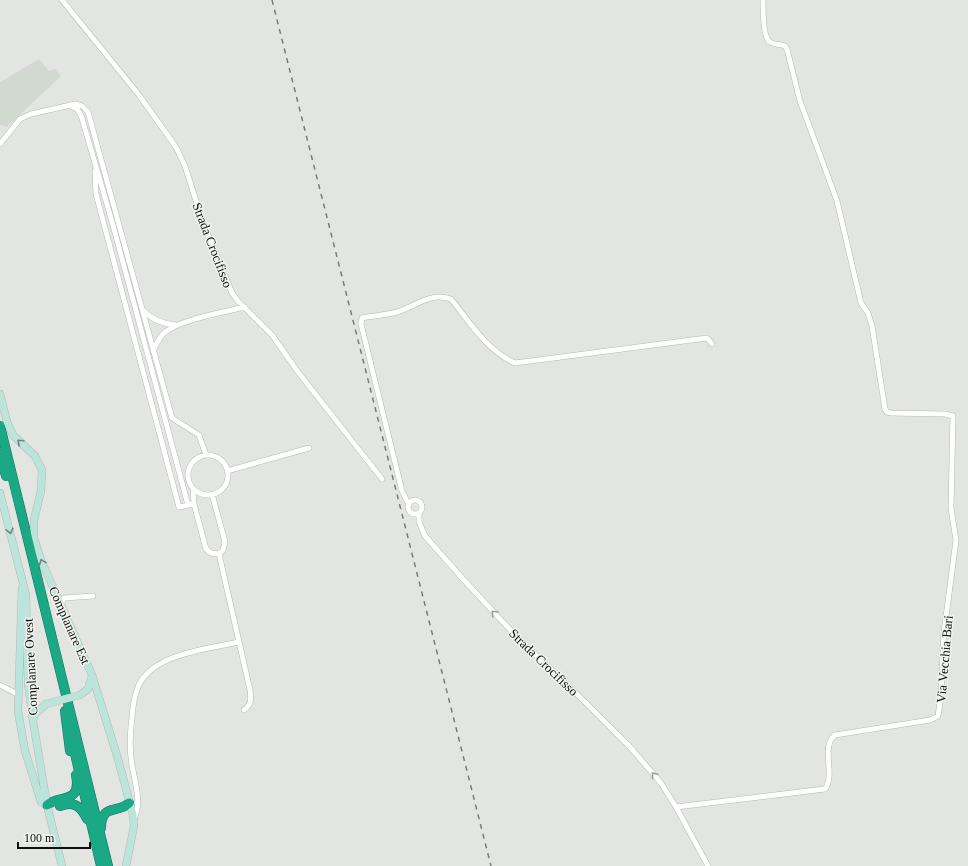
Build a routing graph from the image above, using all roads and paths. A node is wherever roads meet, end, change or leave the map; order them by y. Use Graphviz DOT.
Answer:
graph roads {
  1 [pos="62,0"];
  2 [pos="764,0"];
  3 [pos="68,104"];
  4 [pos="0,144"];
  5 [pos="94,160"];
  6 [pos="245,307"];
  7 [pos="142,309"];
  8 [pos="177,325"];
  9 [pos="712,344"];
  10 [pos="153,352"];
  11 [pos="0,394"];
  12 [pos="0,426"];
  13 [pos="309,448"];
  14 [pos="0,454"];
  15 [pos="206,455"];
  16 [pos="227,471"];
  17 [pos="382,479"];
  18 [pos="193,488"];
  19 [pos="402,491"];
  20 [pos="0,493"];
  21 [pos="212,494"];
  22 [pos="416,500"];
  23 [pos="194,504"];
  24 [pos="188,505"];
  25 [pos="409,505"];
  26 [pos="419,513"];
  27 [pos="413,514"];
  28 [pos="422,531"];
  29 [pos="219,554"];
  30 [pos="23,582"];
  31 [pos="93,596"];
  32 [pos="61,606"];
  33 [pos="239,642"];
  34 [pos="92,675"];
  35 [pos="0,685"];
  36 [pos="17,694"];
  37 [pos="80,695"];
  38 [pos="30,698"];
  39 [pos="100,701"];
  40 [pos="46,704"];
  41 [pos="244,710"];
  42 [pos="65,711"];
  43 [pos="33,721"];
  44 [pos="129,803"];
  45 [pos="94,804"];
  46 [pos="47,805"];
  47 [pos="676,807"];
  48 [pos="133,820"];
  49 [pos="97,835"];
  50 [pos="62,866"];
  51 [pos="101,866"];
  52 [pos="108,866"];
  53 [pos="126,866"];
  54 [pos="708,866"];
  1 -- 6 [label="street, Strada Crocifisso"];
  2 -- 47 [label="street, Via Vecchia Bari"];
  3 -- 4 [label="street"];
  3 -- 5 [label="street"];
  3 -- 7 [label="street"];
  5 -- 24 [label="street"];
  5 -- 24 [label="street"];
  6 -- 8 [label="street"];
  6 -- 17 [label="street, Strada Crocifisso"];
  7 -- 8 [label="street"];
  7 -- 10 [label="street"];
  8 -- 10 [label="street"];
  9 -- 19 [label="street"];
  10 -- 15 [label="street"];
  32 -- 11 [label="main road, Complanare Est, one-way"];
  12 -- 45 [label="highway"];
  13 -- 16 [label="street"];
  14 -- 42 [label="highway"];
  15 -- 16 [label="street"];
  15 -- 18 [label="street"];
  16 -- 21 [label="street"];
  18 -- 21 [label="street"];
  18 -- 23 [label="street"];
  19 -- 22 [label="street"];
  19 -- 25 [label="street"];
  20 -- 30 [label="main road, Complanare Ovest, one-way"];
  21 -- 29 [label="street"];
  22 -- 25 [label="street"];
  22 -- 26 [label="street"];
  23 -- 24 [label="street"];
  23 -- 29 [label="street"];
  25 -- 27 [label="street"];
  26 -- 27 [label="street"];
  26 -- 28 [label="street"];
  27 -- 28 [label="street, Strada Crocifisso"];
  47 -- 28 [label="street, Strada Crocifisso, one-way"];
  29 -- 33 [label="street"];
  30 -- 36 [label="main road"];
  30 -- 38 [label="main road, Complanare Ovest"];
  31 -- 32 [label="street"];
  32 -- 34 [label="main road, Complanare Est"];
  33 -- 41 [label="street"];
  33 -- 48 [label="street"];
  34 -- 37 [label="main road"];
  34 -- 39 [label="main road, Complanare Est"];
  35 -- 36 [label="street"];
  36 -- 46 [label="main road"];
  37 -- 39 [label="main road"];
  37 -- 40 [label="main road, bridge"];
  38 -- 40 [label="main road"];
  38 -- 43 [label="main road, Complanare Ovest"];
  39 -- 44 [label="main road, Complanare Est"];
  40 -- 43 [label="main road"];
  42 -- 46 [label="highway"];
  42 -- 49 [label="highway"];
  43 -- 46 [label="main road, Complanare Ovest"];
  44 -- 45 [label="highway"];
  44 -- 48 [label="main road, Complanare Est"];
  44 -- 49 [label="highway"];
  45 -- 49 [label="highway"];
  46 -- 49 [label="highway"];
  46 -- 50 [label="main road, Complanare Ovest"];
  47 -- 54 [label="street"];
  48 -- 53 [label="main road, Complanare Est"];
  49 -- 51 [label="highway"];
  49 -- 52 [label="highway"];
}
